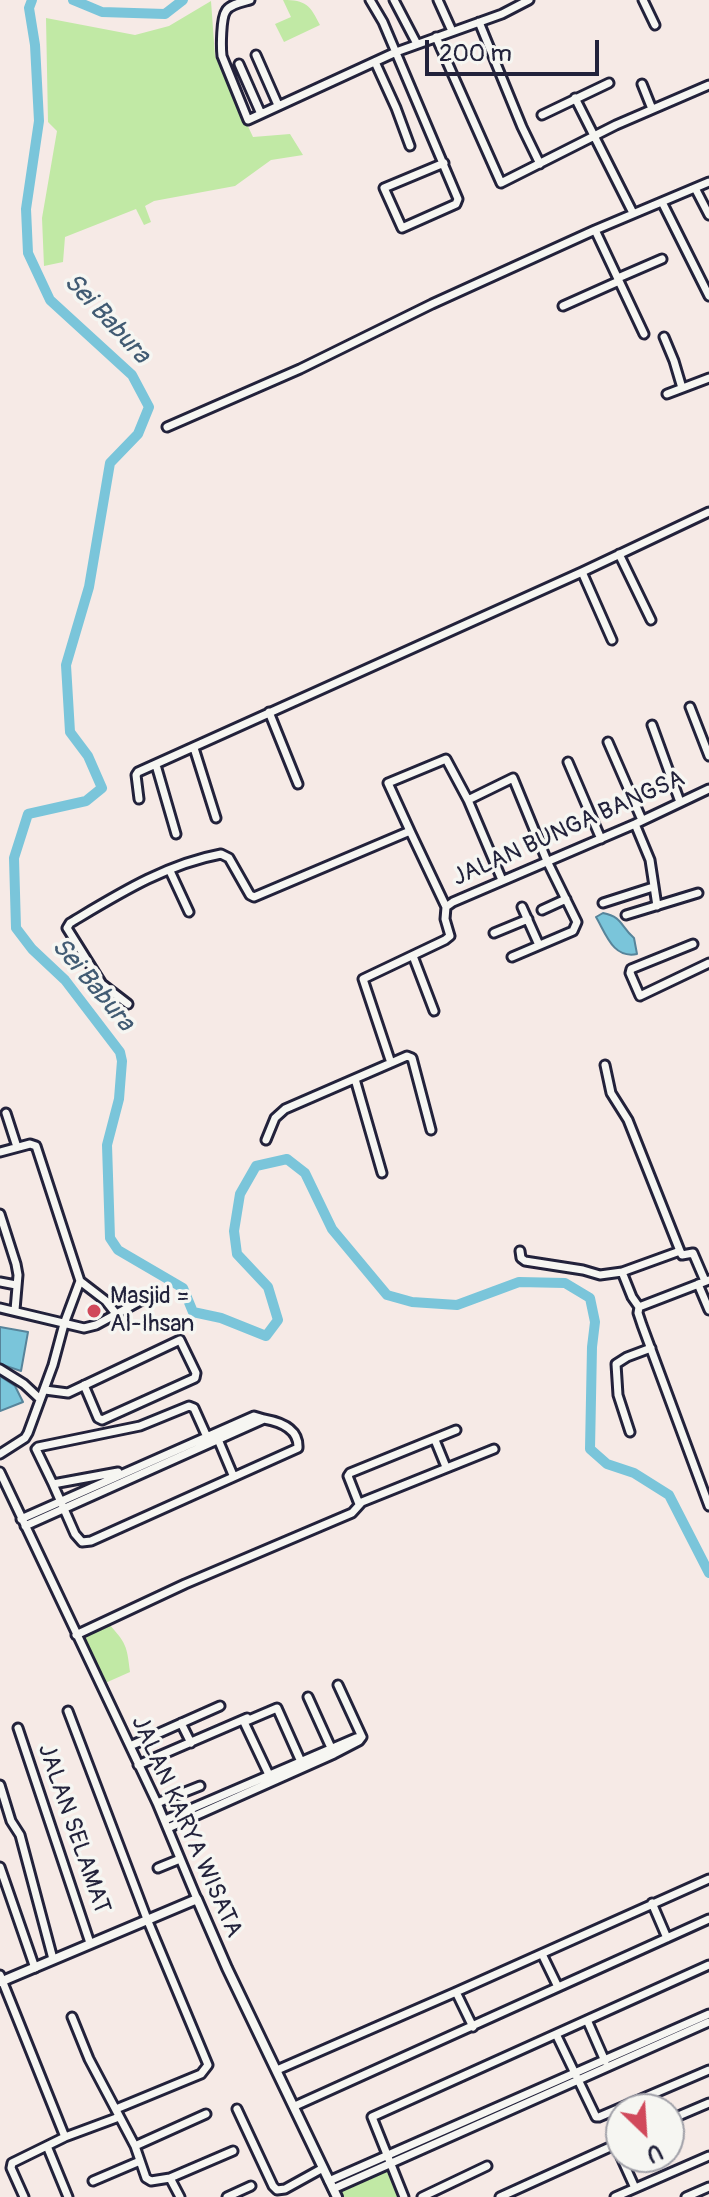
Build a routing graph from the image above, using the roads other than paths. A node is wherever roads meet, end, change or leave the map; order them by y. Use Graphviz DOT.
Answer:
graph roads {
  1 [pos="250,0"];
  2 [pos="370,0"];
  3 [pos="394,0"];
  4 [pos="438,0"];
  5 [pos="529,0"];
  6 [pos="643,0"];
  7 [pos="479,22"];
  8 [pos="655,25"];
  9 [pos="452,31"];
  10 [pos="436,37"];
  11 [pos="417,44"];
  12 [pos="396,52"];
  13 [pos="256,55"];
  14 [pos="375,62"];
  15 [pos="239,64"];
  16 [pos="609,83"];
  17 [pos="642,84"];
  18 [pos="709,85"];
  19 [pos="575,98"];
  20 [pos="278,105"];
  21 [pos="652,109"];
  22 [pos="261,114"];
  23 [pos="542,115"];
  24 [pos="595,135"];
  25 [pos="410,146"];
  26 [pos="444,163"];
  27 [pos="540,164"];
  28 [pos="709,182"];
  29 [pos="695,188"];
  30 [pos="662,202"];
  31 [pos="633,213"];
  32 [pos="709,215"];
  33 [pos="595,230"];
  34 [pos="662,259"];
  35 [pos="619,279"];
  36 [pos="709,296"];
  37 [pos="563,306"];
  38 [pos="644,334"];
  39 [pos="664,337"];
  40 [pos="709,378"];
  41 [pos="682,388"];
  42 [pos="667,394"];
  43 [pos="167,427"];
  44 [pos="709,512"];
  45 [pos="619,554"];
  46 [pos="582,572"];
  47 [pos="651,620"];
  48 [pos="612,640"];
  49 [pos="690,707"];
  50 [pos="269,712"];
  51 [pos="652,725"];
  52 [pos="608,742"];
  53 [pos="194,748"];
  54 [pos="709,756"];
  55 [pos="568,762"];
  56 [pos="156,765"];
  57 [pos="298,784"];
  58 [pos="709,789"];
  59 [pos="139,799"];
  60 [pos="468,800"];
  61 [pos="680,802"];
  62 [pos="216,818"];
  63 [pos="639,822"];
  64 [pos="410,831"];
  65 [pos="176,834"];
  66 [pos="601,839"];
  67 [pos="547,861"];
  68 [pos="170,871"];
  69 [pos="502,880"];
  70 [pos="653,887"];
  71 [pos="698,893"];
  72 [pos="566,899"];
  73 [pos="603,903"];
  74 [pos="657,906"];
  75 [pos="446,907"];
  76 [pos="522,907"];
  77 [pos="542,910"];
  78 [pos="189,912"];
  79 [pos="626,915"];
  80 [pos="528,919"];
  81 [pos="494,933"];
  82 [pos="693,944"];
  83 [pos="539,945"];
  84 [pos="413,956"];
  85 [pos="512,957"];
  86 [pos="709,963"];
  87 [pos="128,1004"];
  88 [pos="434,1011"];
  89 [pos="391,1063"];
  90 [pos="605,1065"];
  91 [pos="355,1079"];
  92 [pos="6,1113"];
  93 [pos="431,1130"];
  94 [pos="266,1140"];
  95 [pos="17,1147"];
  96 [pos="0,1152"];
  97 [pos="382,1173"];
  98 [pos="0,1214"];
  99 [pos="520,1251"];
  100 [pos="680,1251"];
  101 [pos="0,1254"];
  102 [pos="12,1257"];
  103 [pos="622,1272"];
  104 [pos="80,1281"];
  105 [pos="0,1282"];
  106 [pos="704,1282"];
  107 [pos="16,1285"];
  108 [pos="142,1300"];
  109 [pos="639,1307"];
  110 [pos="0,1308"];
  111 [pos="15,1310"];
  112 [pos="709,1310"];
  113 [pos="117,1315"];
  114 [pos="64,1324"];
  115 [pos="651,1348"];
  116 [pos="0,1369"];
  117 [pos="84,1385"];
  118 [pos="45,1390"];
  119 [pos="40,1399"];
  120 [pos="456,1430"];
  121 [pos="630,1432"];
  122 [pos="213,1437"];
  123 [pos="435,1440"];
  124 [pos="494,1449"];
  125 [pos="0,1454"];
  126 [pos="446,1467"];
  127 [pos="134,1469"];
  128 [pos="0,1472"];
  129 [pos="233,1475"];
  130 [pos="53,1484"];
  131 [pos="62,1504"];
  132 [pos="359,1504"];
  133 [pos="709,1506"];
  134 [pos="23,1522"];
  135 [pos="76,1635"];
  136 [pos="338,1685"];
  137 [pos="308,1697"];
  138 [pos="286,1702"];
  139 [pos="220,1706"];
  140 [pos="68,1711"];
  141 [pos="181,1723"];
  142 [pos="18,1728"];
  143 [pos="191,1743"];
  144 [pos="130,1746"];
  145 [pos="333,1751"];
  146 [pos="302,1764"];
  147 [pos="138,1765"];
  148 [pos="270,1778"];
  149 [pos="0,1785"];
  150 [pos="200,1786"];
  151 [pos="157,1803"];
  152 [pos="166,1824"];
  153 [pos="180,1859"];
  154 [pos="0,1867"];
  155 [pos="158,1868"];
  156 [pos="709,1879"];
  157 [pos="197,1899"];
  158 [pos="652,1903"];
  159 [pos="147,1919"];
  160 [pos="709,1919"];
  161 [pos="667,1938"];
  162 [pos="90,1943"];
  163 [pos="542,1954"];
  164 [pos="53,1959"];
  165 [pos="709,1965"];
  166 [pos="35,1968"];
  167 [pos="1,1980"];
  168 [pos="558,1987"];
  169 [pos="456,1992"];
  170 [pos="72,2017"];
  171 [pos="709,2017"];
  172 [pos="587,2020"];
  173 [pos="473,2027"];
  174 [pos="556,2034"];
  175 [pos="605,2061"];
  176 [pos="277,2070"];
  177 [pos="709,2070"];
  178 [pos="577,2078"];
  179 [pos="709,2103"];
  180 [pos="295,2106"];
  181 [pos="237,2109"];
  182 [pos="117,2113"];
  183 [pos="685,2113"];
  184 [pos="206,2114"];
  185 [pos="65,2137"];
  186 [pos="47,2146"];
  187 [pos="135,2146"];
  188 [pos="605,2149"];
  189 [pos="233,2151"];
  190 [pos="388,2155"];
  191 [pos="709,2156"];
  192 [pos="140,2161"];
  193 [pos="392,2164"];
  194 [pos="487,2166"];
  195 [pos="323,2169"];
  196 [pos="628,2173"];
  197 [pos="170,2178"];
  198 [pos="93,2181"];
  199 [pos="251,2186"];
  200 [pos="709,2187"];
  201 [pos="635,2188"];
  202 [pos="333,2192"];
  203 [pos="24,2197"];
  204 [pos="68,2197"];
  205 [pos="180,2197"];
  206 [pos="227,2197"];
  207 [pos="404,2197"];
  208 [pos="422,2197"];
  209 [pos="500,2197"];
  210 [pos="615,2197"];
  211 [pos="686,2197"];
  1 -- 22 [label="street"];
  2 -- 12 [label="street"];
  3 -- 11 [label="street"];
  4 -- 9 [label="street"];
  5 -- 7 [label="street"];
  6 -- 8 [label="street"];
  7 -- 9 [label="street"];
  7 -- 27 [label="street"];
  9 -- 10 [label="street"];
  10 -- 11 [label="street"];
  10 -- 27 [label="street"];
  11 -- 12 [label="street"];
  12 -- 14 [label="street"];
  12 -- 26 [label="street"];
  13 -- 20 [label="street"];
  14 -- 20 [label="street"];
  14 -- 25 [label="street"];
  15 -- 22 [label="street"];
  16 -- 19 [label="street"];
  17 -- 21 [label="street"];
  18 -- 21 [label="street"];
  19 -- 23 [label="street"];
  19 -- 24 [label="street"];
  20 -- 22 [label="street"];
  21 -- 24 [label="street"];
  24 -- 27 [label="street"];
  24 -- 31 [label="street"];
  26 -- 26 [label="street"];
  28 -- 29 [label="street"];
  29 -- 30 [label="street"];
  29 -- 32 [label="street"];
  30 -- 31 [label="street"];
  30 -- 36 [label="street"];
  31 -- 33 [label="street"];
  33 -- 35 [label="street"];
  33 -- 43 [label="street"];
  34 -- 35 [label="street"];
  35 -- 37 [label="street"];
  35 -- 38 [label="street"];
  39 -- 41 [label="street"];
  40 -- 41 [label="street"];
  41 -- 42 [label="street"];
  44 -- 45 [label="street"];
  45 -- 46 [label="street"];
  45 -- 47 [label="street"];
  46 -- 48 [label="street"];
  46 -- 50 [label="street"];
  49 -- 54 [label="street"];
  50 -- 53 [label="street"];
  50 -- 57 [label="street"];
  51 -- 61 [label="street"];
  52 -- 63 [label="street"];
  53 -- 56 [label="street"];
  53 -- 62 [label="street"];
  55 -- 66 [label="street"];
  56 -- 59 [label="street"];
  56 -- 65 [label="street"];
  58 -- 61 [label="street, JALAN BUNGA BANGSA"];
  60 -- 64 [label="street"];
  60 -- 67 [label="street"];
  60 -- 69 [label="street"];
  61 -- 63 [label="street, JALAN BUNGA BANGSA"];
  63 -- 66 [label="street, JALAN BUNGA BANGSA"];
  63 -- 70 [label="street"];
  64 -- 68 [label="street"];
  64 -- 75 [label="street"];
  66 -- 67 [label="street, JALAN BUNGA BANGSA"];
  67 -- 69 [label="street, JALAN BUNGA BANGSA"];
  67 -- 72 [label="street"];
  68 -- 78 [label="street"];
  68 -- 87 [label="street"];
  69 -- 75 [label="street, JALAN BUNGA BANGSA"];
  70 -- 73 [label="street"];
  70 -- 74 [label="street"];
  71 -- 74 [label="street"];
  72 -- 77 [label="street"];
  72 -- 83 [label="street"];
  74 -- 79 [label="street"];
  75 -- 84 [label="street"];
  76 -- 80 [label="street"];
  80 -- 81 [label="street"];
  80 -- 83 [label="street"];
  82 -- 86 [label="street"];
  83 -- 85 [label="street"];
  84 -- 88 [label="street"];
  84 -- 89 [label="street"];
  89 -- 91 [label="street"];
  89 -- 93 [label="street"];
  90 -- 100 [label="street"];
  91 -- 94 [label="street"];
  91 -- 97 [label="street"];
  92 -- 95 [label="street"];
  95 -- 96 [label="street"];
  95 -- 104 [label="street"];
  98 -- 102 [label="street"];
  99 -- 103 [label="street"];
  100 -- 103 [label="street"];
  100 -- 106 [label="street"];
  101 -- 102 [label="street"];
  102 -- 107 [label="street"];
  103 -- 109 [label="street"];
  104 -- 113 [label="street"];
  104 -- 114 [label="street"];
  105 -- 107 [label="street"];
  106 -- 109 [label="street"];
  106 -- 112 [label="street"];
  107 -- 111 [label="street"];
  108 -- 113 [label="street"];
  109 -- 115 [label="street"];
  110 -- 111 [label="street"];
  111 -- 114 [label="street"];
  113 -- 114 [label="street"];
  114 -- 118 [label="street"];
  115 -- 121 [label="street"];
  115 -- 133 [label="street"];
  116 -- 119 [label="street"];
  117 -- 117 [label="street"];
  117 -- 118 [label="street"];
  118 -- 119 [label="street"];
  119 -- 125 [label="street"];
  120 -- 123 [label="street"];
  122 -- 127 [label="street"];
  122 -- 129 [label="street"];
  122 -- 129 [label="street"];
  122 -- 130 [label="street"];
  122 -- 131 [label="street"];
  123 -- 126 [label="street"];
  123 -- 132 [label="street"];
  124 -- 126 [label="street"];
  126 -- 132 [label="street"];
  127 -- 130 [label="street"];
  127 -- 131 [label="street"];
  128 -- 134 [label="street, JALAN KARYA WISATA"];
  129 -- 131 [label="street"];
  130 -- 131 [label="street"];
  131 -- 134 [label="street"];
  132 -- 135 [label="street"];
  134 -- 135 [label="street, JALAN KARYA WISATA"];
  135 -- 144 [label="street, JALAN KARYA WISATA"];
  136 -- 145 [label="street"];
  137 -- 145 [label="street"];
  138 -- 143 [label="street"];
  139 -- 141 [label="street"];
  140 -- 159 [label="street"];
  141 -- 143 [label="street"];
  141 -- 144 [label="street"];
  142 -- 162 [label="street, JALAN SELAMAT"];
  143 -- 147 [label="street"];
  144 -- 147 [label="street, JALAN KARYA WISATA"];
  145 -- 146 [label="street"];
  146 -- 148 [label="street"];
  146 -- 148 [label="street"];
  147 -- 151 [label="street, JALAN KARYA WISATA"];
  148 -- 152 [label="street"];
  149 -- 164 [label="street"];
  150 -- 151 [label="street"];
  151 -- 152 [label="street, JALAN KARYA WISATA"];
  152 -- 153 [label="street, JALAN KARYA WISATA"];
  153 -- 155 [label="street"];
  153 -- 157 [label="street, JALAN KARYA WISATA"];
  154 -- 166 [label="street"];
  156 -- 158 [label="street"];
  157 -- 159 [label="street"];
  157 -- 176 [label="street, JALAN KARYA WISATA"];
  158 -- 161 [label="street"];
  158 -- 163 [label="street"];
  159 -- 162 [label="street"];
  159 -- 182 [label="street"];
  160 -- 161 [label="street"];
  161 -- 168 [label="street"];
  162 -- 164 [label="street"];
  163 -- 168 [label="street"];
  163 -- 169 [label="street"];
  164 -- 166 [label="street"];
  165 -- 172 [label="street"];
  166 -- 167 [label="street"];
  167 -- 185 [label="street"];
  168 -- 173 [label="street"];
  169 -- 173 [label="street"];
  169 -- 176 [label="street"];
  170 -- 182 [label="street"];
  171 -- 175 [label="street"];
  171 -- 178 [label="street"];
  172 -- 174 [label="street"];
  172 -- 175 [label="street"];
  173 -- 180 [label="street"];
  174 -- 178 [label="street"];
  174 -- 190 [label="street"];
  175 -- 178 [label="street"];
  176 -- 180 [label="street, JALAN KARYA WISATA"];
  177 -- 178 [label="street"];
  178 -- 190 [label="street"];
  178 -- 193 [label="street"];
  179 -- 183 [label="street"];
  180 -- 195 [label="street, JALAN KARYA WISATA"];
  181 -- 195 [label="street"];
  182 -- 185 [label="street"];
  182 -- 187 [label="street"];
  184 -- 187 [label="street"];
  185 -- 186 [label="street"];
  186 -- 203 [label="street"];
  186 -- 204 [label="street"];
  187 -- 192 [label="street"];
  188 -- 209 [label="street"];
  189 -- 197 [label="street"];
  190 -- 193 [label="street"];
  190 -- 202 [label="street"];
  191 -- 201 [label="street"];
  192 -- 197 [label="street"];
  192 -- 198 [label="street"];
  193 -- 202 [label="street"];
  193 -- 207 [label="street"];
  194 -- 208 [label="street"];
  195 -- 202 [label="street, JALAN KARYA WISATA"];
  196 -- 201 [label="street"];
  197 -- 205 [label="street"];
  199 -- 206 [label="street"];
  200 -- 211 [label="street"];
  201 -- 210 [label="street"];
}
